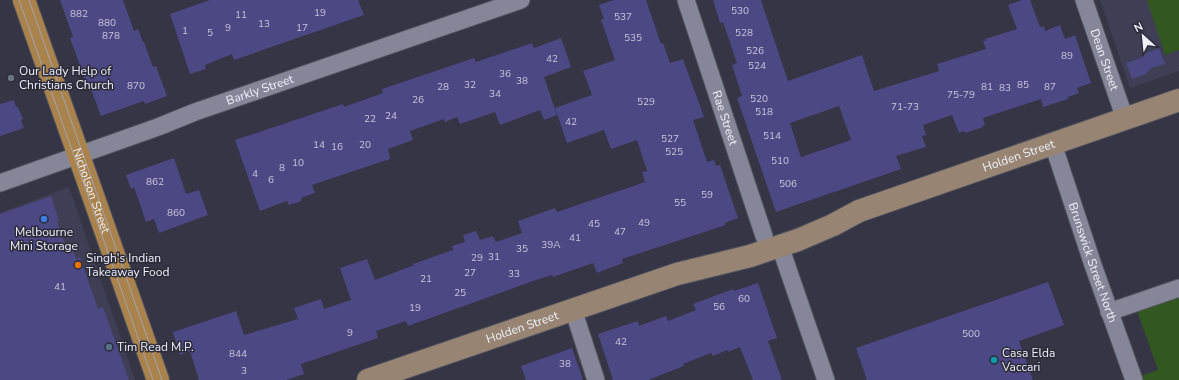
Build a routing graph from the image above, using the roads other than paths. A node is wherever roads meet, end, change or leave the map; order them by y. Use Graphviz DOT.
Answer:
graph roads {
  1 [pos="24,0"];
  2 [pos="522,0"];
  3 [pos="686,0"];
  4 [pos="1084,0"];
  5 [pos="1179,100"];
  6 [pos="1125,119"];
  7 [pos="1053,144"];
  8 [pos="79,156"];
  9 [pos="0,183"];
  10 [pos="772,241"];
  11 [pos="1179,288"];
  12 [pos="573,309"];
  13 [pos="1109,312"];
  14 [pos="158,380"];
  15 [pos="368,380"];
  16 [pos="596,380"];
  17 [pos="826,380"];
  18 [pos="1134,380"];
  1 -- 8 [label="main road, Nicholson Street"];
  2 -- 8 [label="street, Barkly Street"];
  3 -- 10 [label="street, Rae Street"];
  4 -- 6 [label="street, Dean Street"];
  5 -- 6 [label="main road, Holden Street"];
  6 -- 7 [label="main road, Holden Street"];
  7 -- 10 [label="main road, Holden Street"];
  7 -- 13 [label="street, Brunswick Street North"];
  8 -- 9 [label="street, Barkly Street"];
  8 -- 14 [label="main road, Nicholson Street"];
  10 -- 12 [label="main road, Holden Street"];
  10 -- 17 [label="street, Rae Street"];
  11 -- 13 [label="street"];
  12 -- 15 [label="main road, Holden Street"];
  12 -- 16 [label="street"];
  13 -- 18 [label="street, Brunswick Street North"];
}
